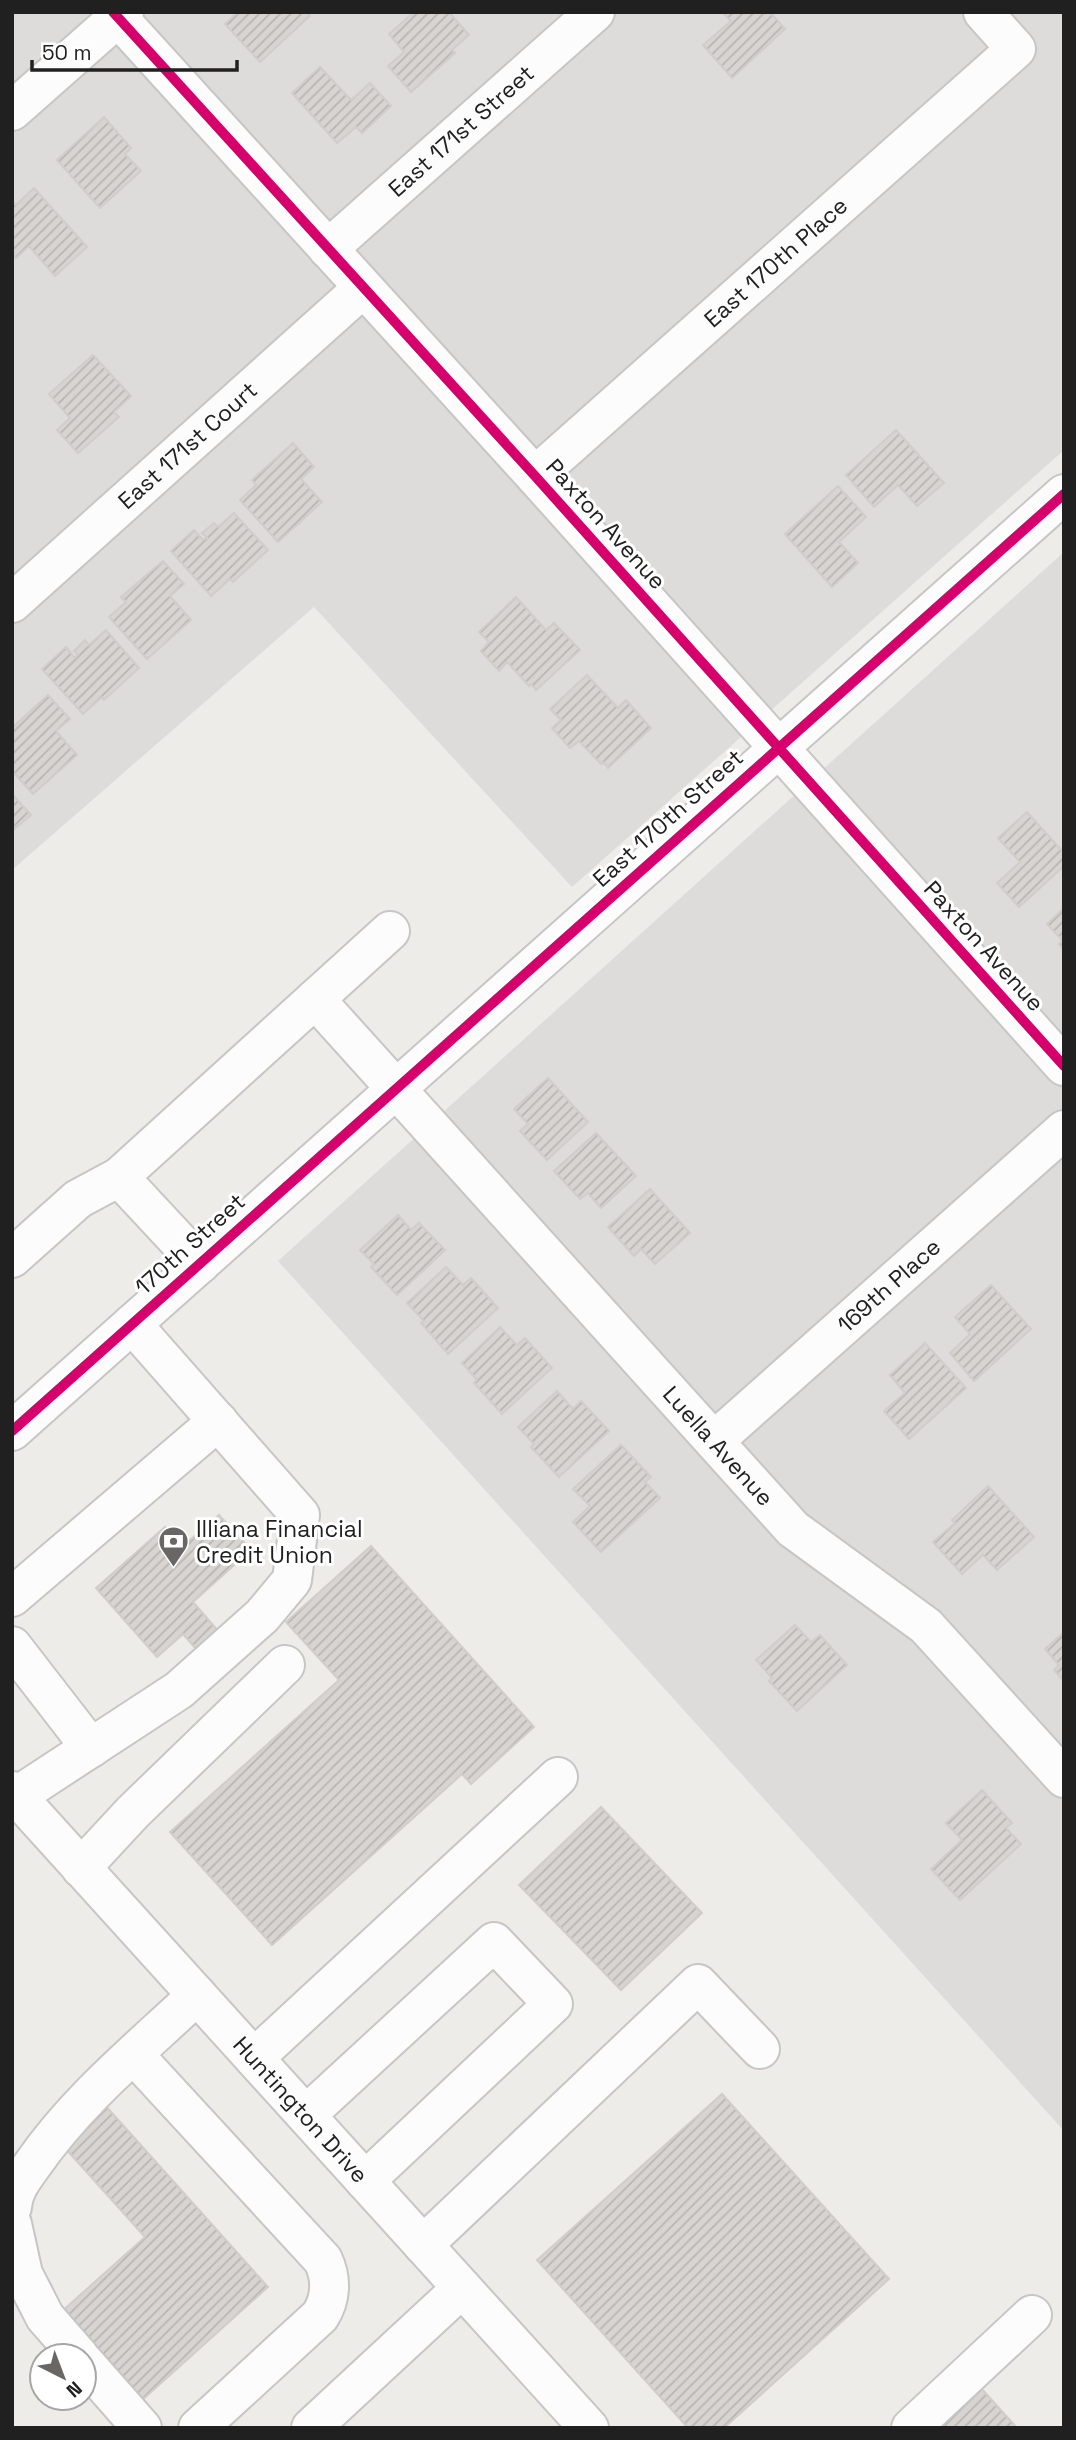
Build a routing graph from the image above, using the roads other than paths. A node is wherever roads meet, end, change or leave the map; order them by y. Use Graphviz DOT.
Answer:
graph roads {
  1 [pos="594,12"];
  2 [pos="983,12"];
  3 [pos="119,14"];
  4 [pos="12,111"];
  5 [pos="328,249"];
  6 [pos="363,288"];
  7 [pos="535,475"];
  8 [pos="1064,494"];
  9 [pos="12,603"];
  10 [pos="778,748"];
  11 [pos="390,930"];
  12 [pos="315,999"];
  13 [pos="1064,1066"];
  14 [pos="395,1089"];
  15 [pos="1064,1129"];
  16 [pos="119,1177"];
  17 [pos="12,1258"];
  18 [pos="200,1264"];
  19 [pos="132,1324"];
  20 [pos="218,1421"];
  21 [pos="12,1431"];
  22 [pos="714,1441"];
  23 [pos="12,1597"];
  24 [pos="12,1646"];
  25 [pos="285,1665"];
  26 [pos="91,1748"];
  27 [pos="558,1777"];
  28 [pos="1064,1778"];
  29 [pos="15,1794"];
  30 [pos="81,1868"];
  31 [pos="197,1995"];
  32 [pos="760,2049"];
  33 [pos="134,2055"];
  34 [pos="254,2058"];
  35 [pos="306,2115"];
  36 [pos="365,2180"];
  37 [pos="12,2207"];
  38 [pos="12,2224"];
  39 [pos="423,2245"];
  40 [pos="462,2288"];
  41 [pos="1032,2315"];
  42 [pos="67,2342"];
  43 [pos="98,2378"];
  44 [pos="142,2428"];
  45 [pos="198,2428"];
  46 [pos="311,2428"];
  47 [pos="589,2428"];
  48 [pos="911,2428"];
  1 -- 5 [label="street, East 171st Street"];
  2 -- 7 [label="street, East 170th Place"];
  3 -- 4 [label="street"];
  3 -- 5 [label="street, Paxton Avenue"];
  5 -- 6 [label="street, Paxton Avenue"];
  6 -- 7 [label="street, Paxton Avenue"];
  6 -- 9 [label="street, East 171st Court"];
  7 -- 10 [label="street, Paxton Avenue"];
  8 -- 10 [label="street, East 170th Street"];
  10 -- 13 [label="street, Paxton Avenue"];
  10 -- 14 [label="street, East 170th Street"];
  11 -- 12 [label="street"];
  12 -- 14 [label="street, Luella Avenue"];
  12 -- 16 [label="street"];
  14 -- 18 [label="street, 170th Street"];
  14 -- 22 [label="street, Luella Avenue"];
  15 -- 22 [label="street, 169th Place"];
  16 -- 17 [label="street"];
  16 -- 18 [label="street"];
  18 -- 19 [label="street, 170th Street"];
  19 -- 20 [label="street"];
  19 -- 21 [label="street, 170th Street"];
  20 -- 23 [label="street"];
  20 -- 26 [label="street"];
  22 -- 28 [label="street, Luella Avenue"];
  24 -- 26 [label="street"];
  25 -- 30 [label="street"];
  26 -- 29 [label="street"];
  27 -- 34 [label="street"];
  29 -- 30 [label="street, Huntington Drive"];
  30 -- 31 [label="street, Huntington Drive"];
  31 -- 33 [label="street"];
  31 -- 34 [label="street, Huntington Drive"];
  32 -- 39 [label="street"];
  33 -- 37 [label="street"];
  33 -- 45 [label="street"];
  34 -- 35 [label="street, Huntington Drive"];
  35 -- 36 [label="street, Huntington Drive"];
  35 -- 36 [label="street"];
  36 -- 39 [label="street, Huntington Drive"];
  38 -- 42 [label="street"];
  39 -- 40 [label="street, Huntington Drive"];
  40 -- 46 [label="street"];
  40 -- 47 [label="street, Huntington Drive"];
  41 -- 48 [label="street"];
  43 -- 44 [label="street"];
}
